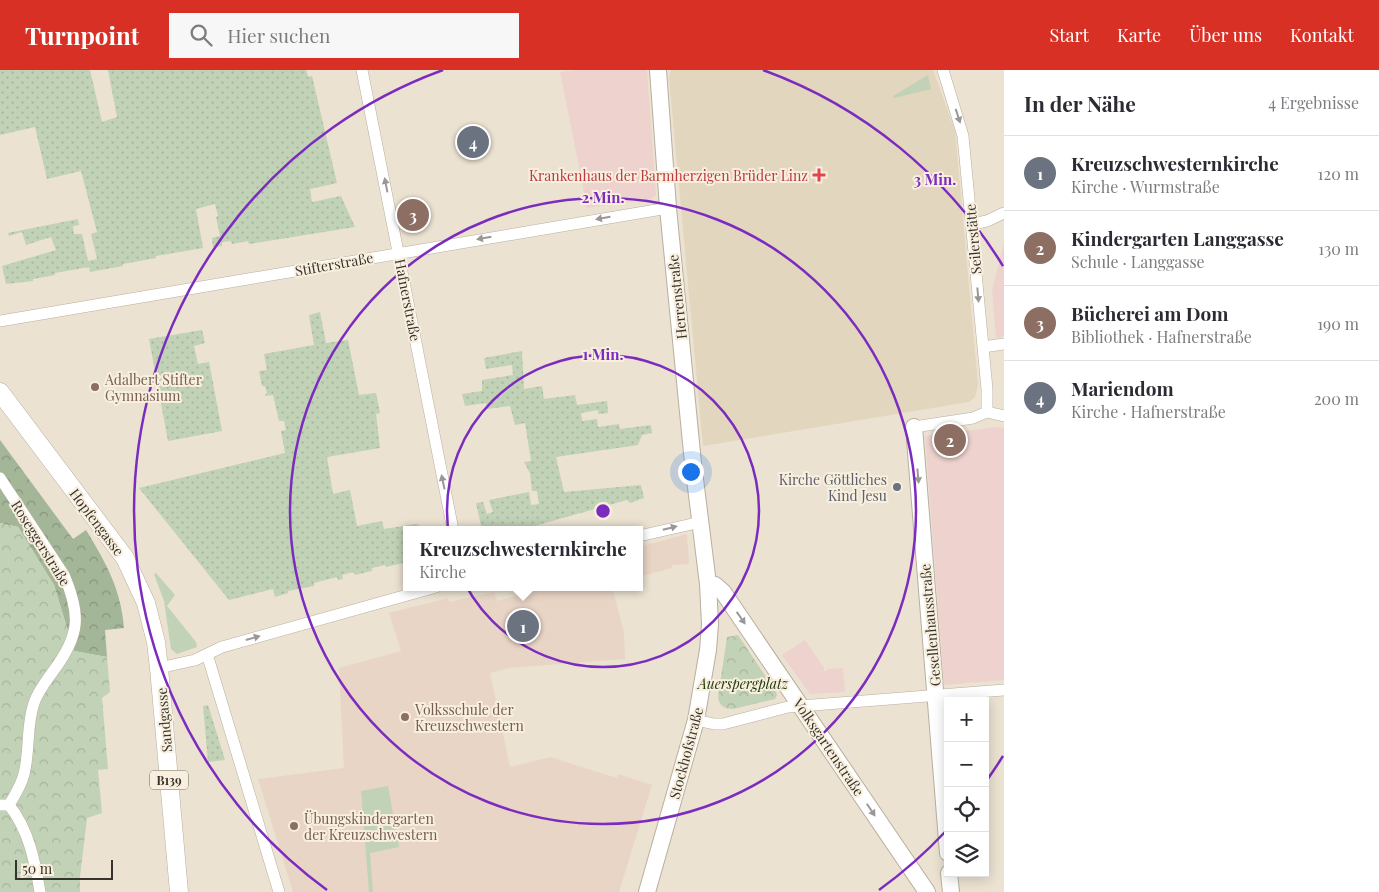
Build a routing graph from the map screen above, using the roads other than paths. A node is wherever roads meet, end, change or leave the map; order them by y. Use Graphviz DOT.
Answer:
graph roads {
  1 [pos="362,70"];
  2 [pos="943,70"];
  3 [pos="658,71"];
  4 [pos="668,208"];
  5 [pos="1004,213"];
  6 [pos="972,224"];
  7 [pos="399,252"];
  8 [pos="0,321"];
  9 [pos="1004,344"];
  10 [pos="983,347"];
  11 [pos="0,392"];
  12 [pos="987,412"];
  13 [pos="1004,416"];
  14 [pos="914,427"];
  15 [pos="0,478"];
  16 [pos="701,522"];
  17 [pos="451,526"];
  18 [pos="643,535"];
  19 [pos="708,584"];
  20 [pos="422,591"];
  21 [pos="207,654"];
  22 [pos="159,668"];
  23 [pos="1004,690"];
  24 [pos="935,696"];
  25 [pos="802,706"];
  26 [pos="696,720"];
  27 [pos="5,805"];
  28 [pos="946,832"];
  29 [pos="949,877"];
  30 [pos="40,892"];
  31 [pos="179,892"];
  32 [pos="279,892"];
  33 [pos="647,892"];
  34 [pos="927,892"];
  35 [pos="951,892"];
  7 -- 1 [label="street, Hafnerstraße, one-way"];
  2 -- 6 [label="street, Seilerstätte, one-way"];
  3 -- 4 [label="street, Herrenstraße"];
  4 -- 7 [label="street, Stifterstraße, one-way"];
  4 -- 16 [label="street, Herrenstraße"];
  5 -- 6 [label="street"];
  6 -- 10 [label="street, Seilerstätte, one-way"];
  7 -- 8 [label="street, Stifterstraße"];
  17 -- 7 [label="street, Hafnerstraße, one-way"];
  9 -- 10 [label="street"];
  10 -- 12 [label="street, Seilerstätte"];
  11 -- 22 [label="main road, Hopfengasse / B139"];
  12 -- 13 [label="street"];
  12 -- 14 [label="street"];
  14 -- 24 [label="street, Gesellenhausstraße, one-way"];
  15 -- 27 [label="street, Roseggerstraße"];
  18 -- 16 [label="street, one-way"];
  16 -- 19 [label="street, Stockhofstraße"];
  19 -- 25 [label="street, Volksgartenstraße, one-way"];
  19 -- 26 [label="street, Stockhofstraße"];
  21 -- 20 [label="street, one-way"];
  21 -- 22 [label="street"];
  21 -- 32 [label="street"];
  22 -- 31 [label="main road, Sandgasse / B139"];
  23 -- 24 [label="street"];
  24 -- 25 [label="street"];
  24 -- 28 [label="street, Gesellenhausstraße"];
  25 -- 26 [label="street"];
  25 -- 34 [label="street, Volksgartenstraße, one-way"];
  26 -- 33 [label="street, Stockhofstraße"];
  27 -- 30 [label="street, Roseggerstraße"];
  29 -- 35 [label="street"];
}
